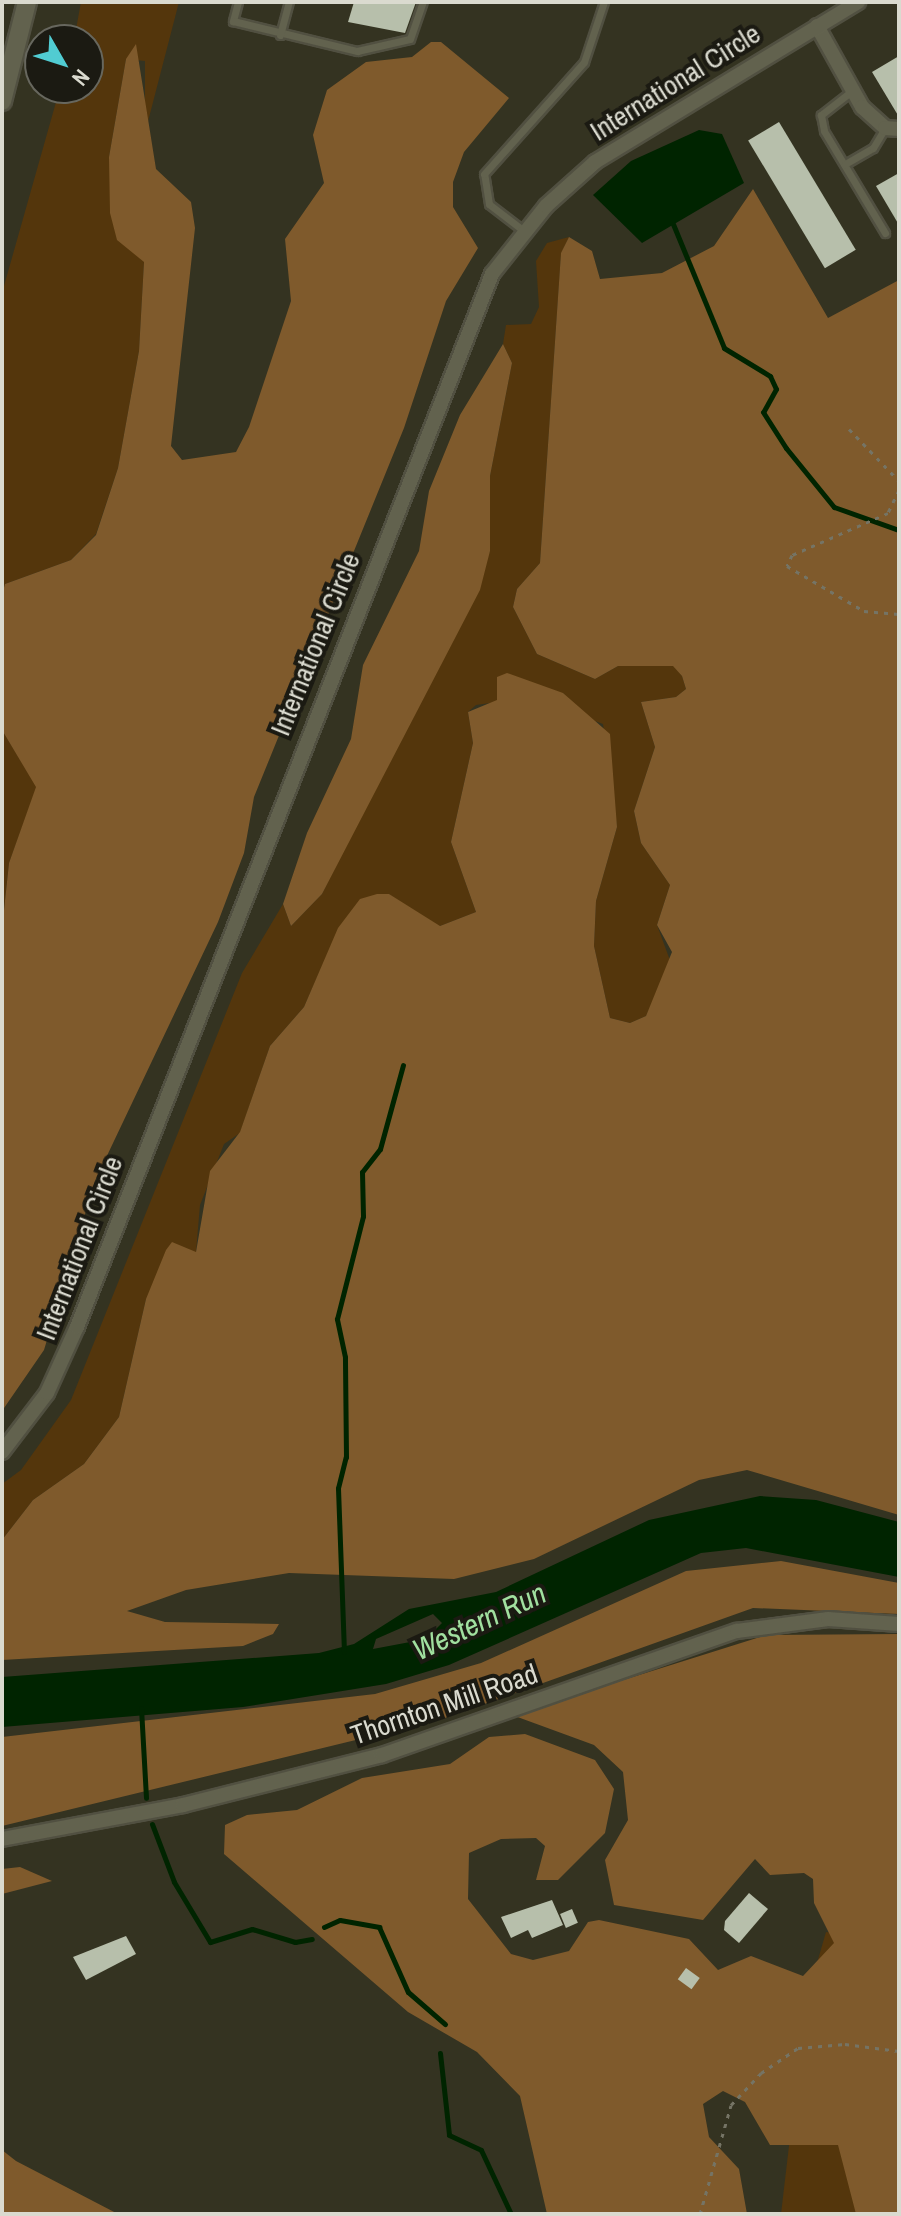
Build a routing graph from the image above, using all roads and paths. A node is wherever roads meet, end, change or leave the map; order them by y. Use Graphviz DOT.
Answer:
graph roads {
  1 [pos="27,2"];
  2 [pos="238,2"];
  3 [pos="289,2"];
  4 [pos="423,2"];
  5 [pos="604,2"];
  6 [pos="858,2"];
  7 [pos="817,26"];
  8 [pos="280,35"];
  9 [pos="853,90"];
  10 [pos="2,101"];
  11 [pos="892,128"];
  12 [pos="845,164"];
  13 [pos="524,231"];
  14 [pos="885,233"];
  15 [pos="849,429"];
  16 [pos="899,481"];
  17 [pos="899,490"];
  18 [pos="899,614"];
  19 [pos="2,1452"];
  20 [pos="899,1624"];
  21 [pos="2,1839"];
  22 [pos="899,2051"];
  23 [pos="700,2214"];
  1 -- 10 [label="main road"];
  2 -- 8 [label="lane"];
  3 -- 8 [label="lane"];
  4 -- 8 [label="lane"];
  5 -- 13 [label="lane"];
  6 -- 7 [label="street, International Circle"];
  7 -- 9 [label="street"];
  7 -- 13 [label="street, International Circle"];
  9 -- 11 [label="street"];
  9 -- 12 [label="lane"];
  11 -- 12 [label="lane"];
  12 -- 14 [label="lane"];
  13 -- 19 [label="street, International Circle"];
  15 -- 16 [label="path"];
  17 -- 18 [label="path"];
  20 -- 21 [label="street, Thornton Mill Road"];
  22 -- 23 [label="path"];
}
